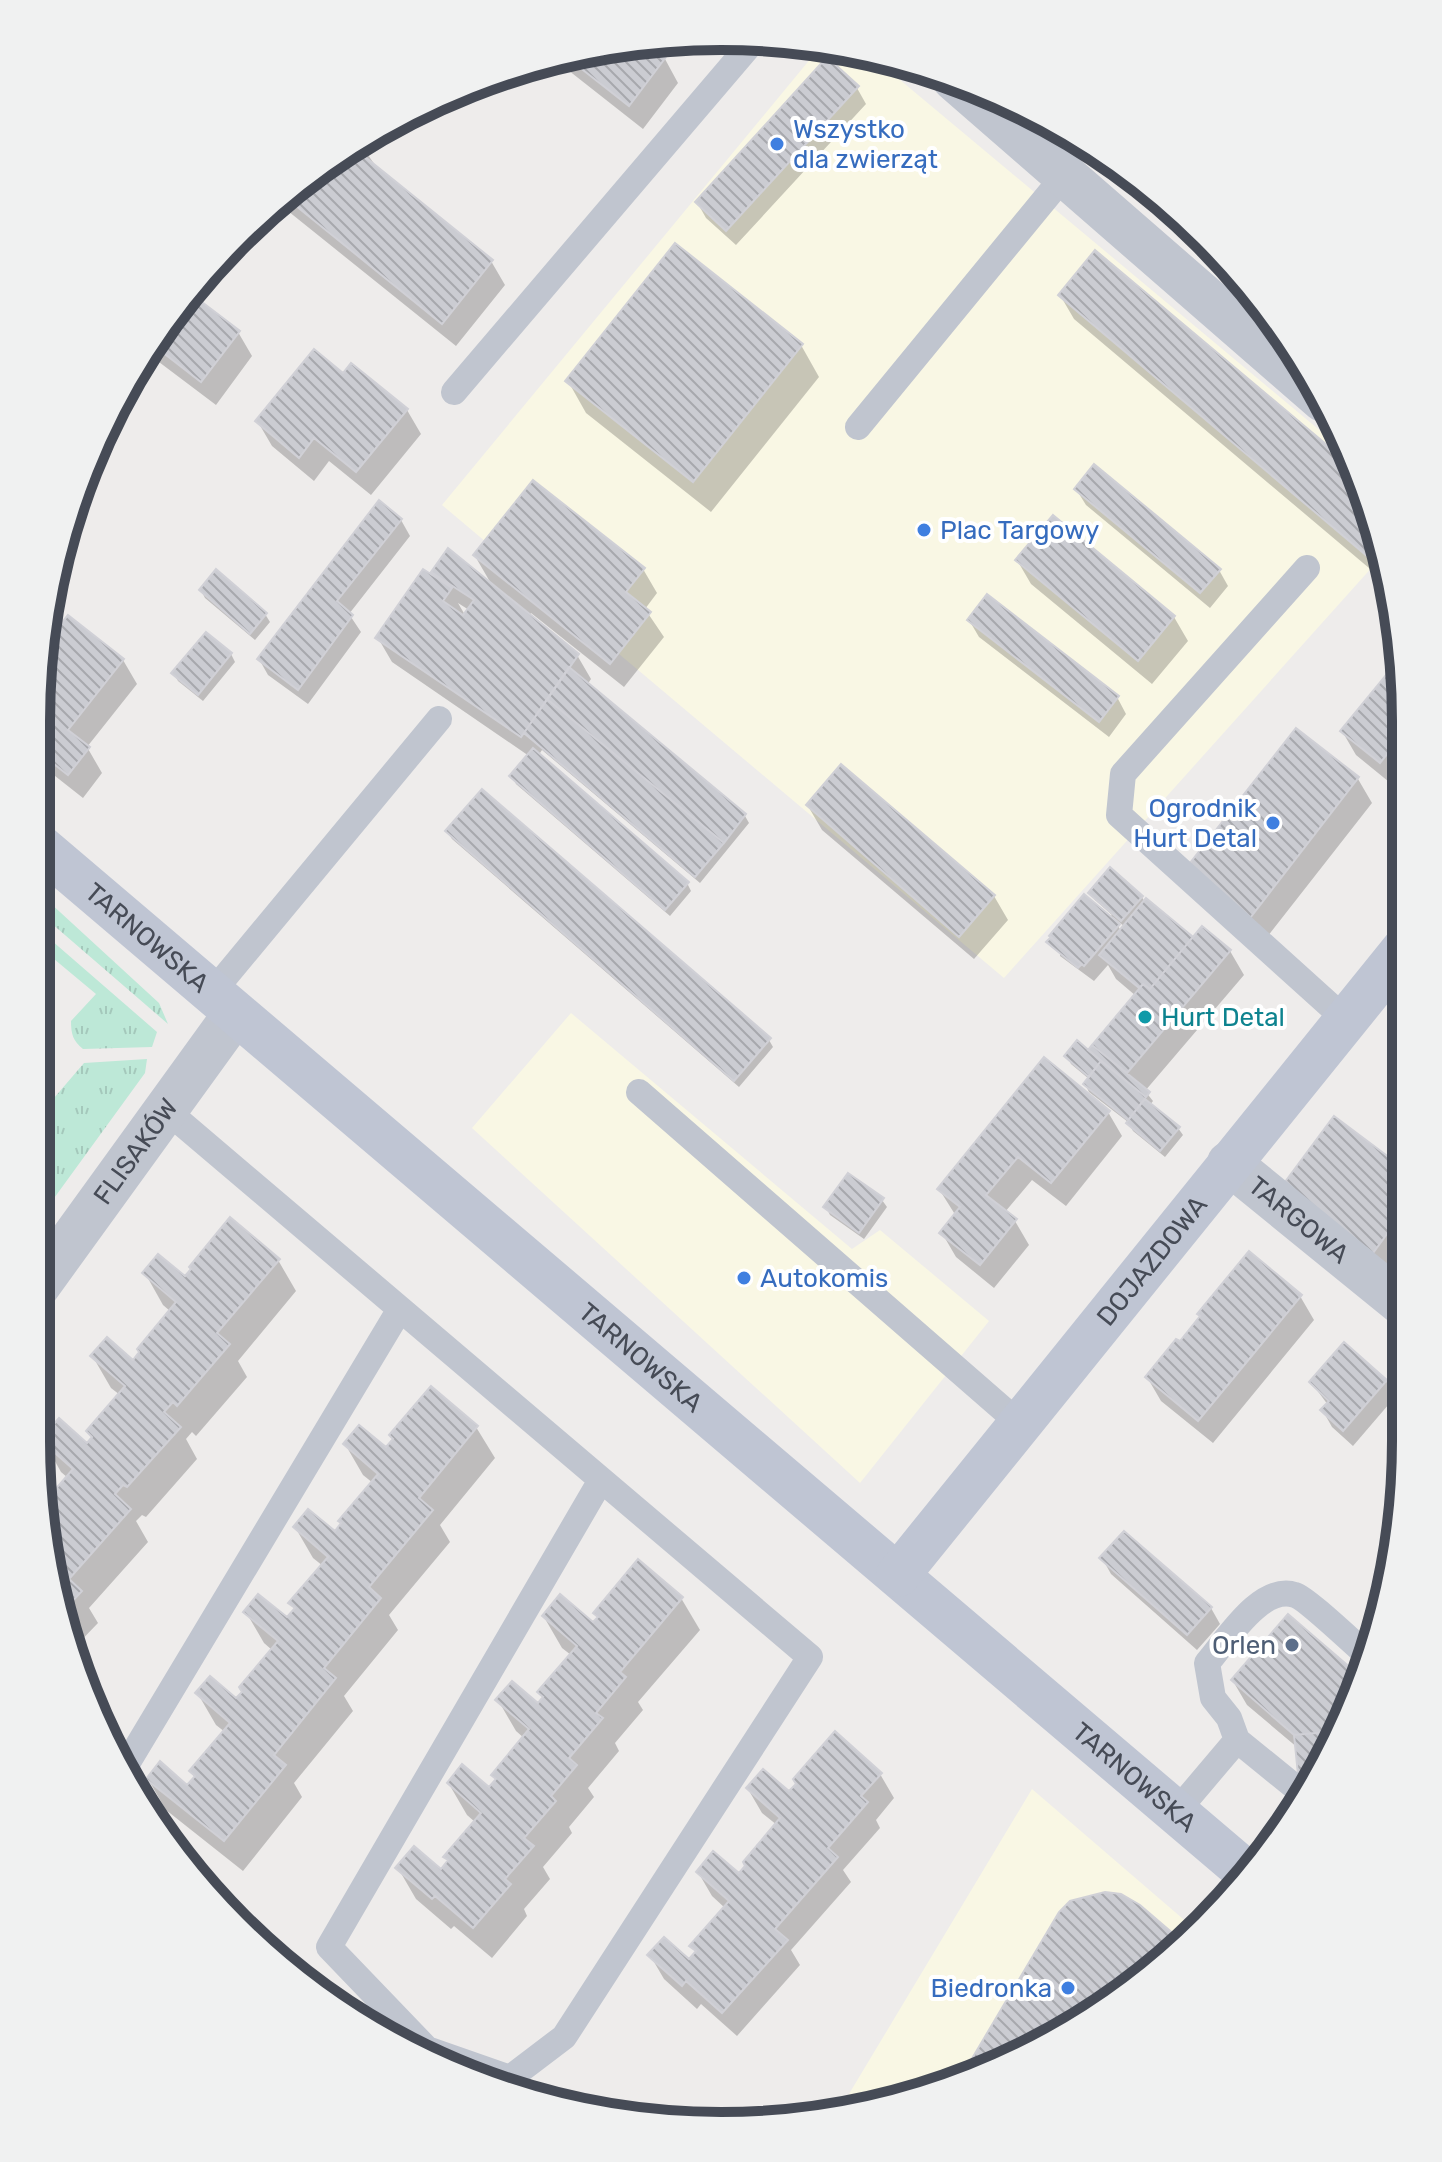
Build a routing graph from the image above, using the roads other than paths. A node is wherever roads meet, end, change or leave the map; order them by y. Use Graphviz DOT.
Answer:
graph roads {
  1 [pos="745,51"];
  2 [pos="980,102"];
  3 [pos="1064,176"];
  4 [pos="1297,377"];
  5 [pos="454,392"];
  6 [pos="858,427"];
  7 [pos="1307,568"];
  8 [pos="439,719"];
  9 [pos="50,855"];
  10 [pos="1392,963"];
  11 [pos="223,1004"];
  12 [pos="1346,1020"];
  13 [pos="639,1092"];
  14 [pos="166,1110"];
  15 [pos="1229,1163"];
  16 [pos="50,1270"];
  17 [pos="1392,1296"];
  18 [pos="400,1309"];
  19 [pos="1020,1424"];
  20 [pos="601,1480"];
  21 [pos="898,1575"];
  22 [pos="1359,1648"];
  23 [pos="1237,1740"];
  24 [pos="130,1758"];
  25 [pos="1295,1788"];
  26 [pos="1176,1812"];
  27 [pos="1239,1866"];
  28 [pos="418,2040"];
  29 [pos="510,2078"];
  1 -- 5 [label="lane"];
  2 -- 3 [label="street"];
  3 -- 4 [label="street"];
  3 -- 6 [label="lane"];
  7 -- 12 [label="lane"];
  8 -- 11 [label="lane"];
  9 -- 11 [label="main road, TARNOWSKA"];
  10 -- 12 [label="main road, DOJAZDOWA"];
  11 -- 14 [label="street, FLISAKÓW"];
  11 -- 21 [label="main road, TARNOWSKA"];
  12 -- 15 [label="main road, DOJAZDOWA"];
  13 -- 19 [label="lane"];
  14 -- 16 [label="street, FLISAKÓW"];
  14 -- 18 [label="lane"];
  15 -- 17 [label="street, TARGOWA"];
  15 -- 19 [label="main road, DOJAZDOWA"];
  18 -- 20 [label="lane"];
  18 -- 24 [label="lane"];
  19 -- 21 [label="main road, DOJAZDOWA"];
  20 -- 28 [label="lane"];
  20 -- 29 [label="lane"];
  21 -- 26 [label="main road, TARNOWSKA"];
  22 -- 23 [label="lane"];
  23 -- 25 [label="lane"];
  23 -- 26 [label="lane"];
  26 -- 27 [label="main road, TARNOWSKA"];
}
